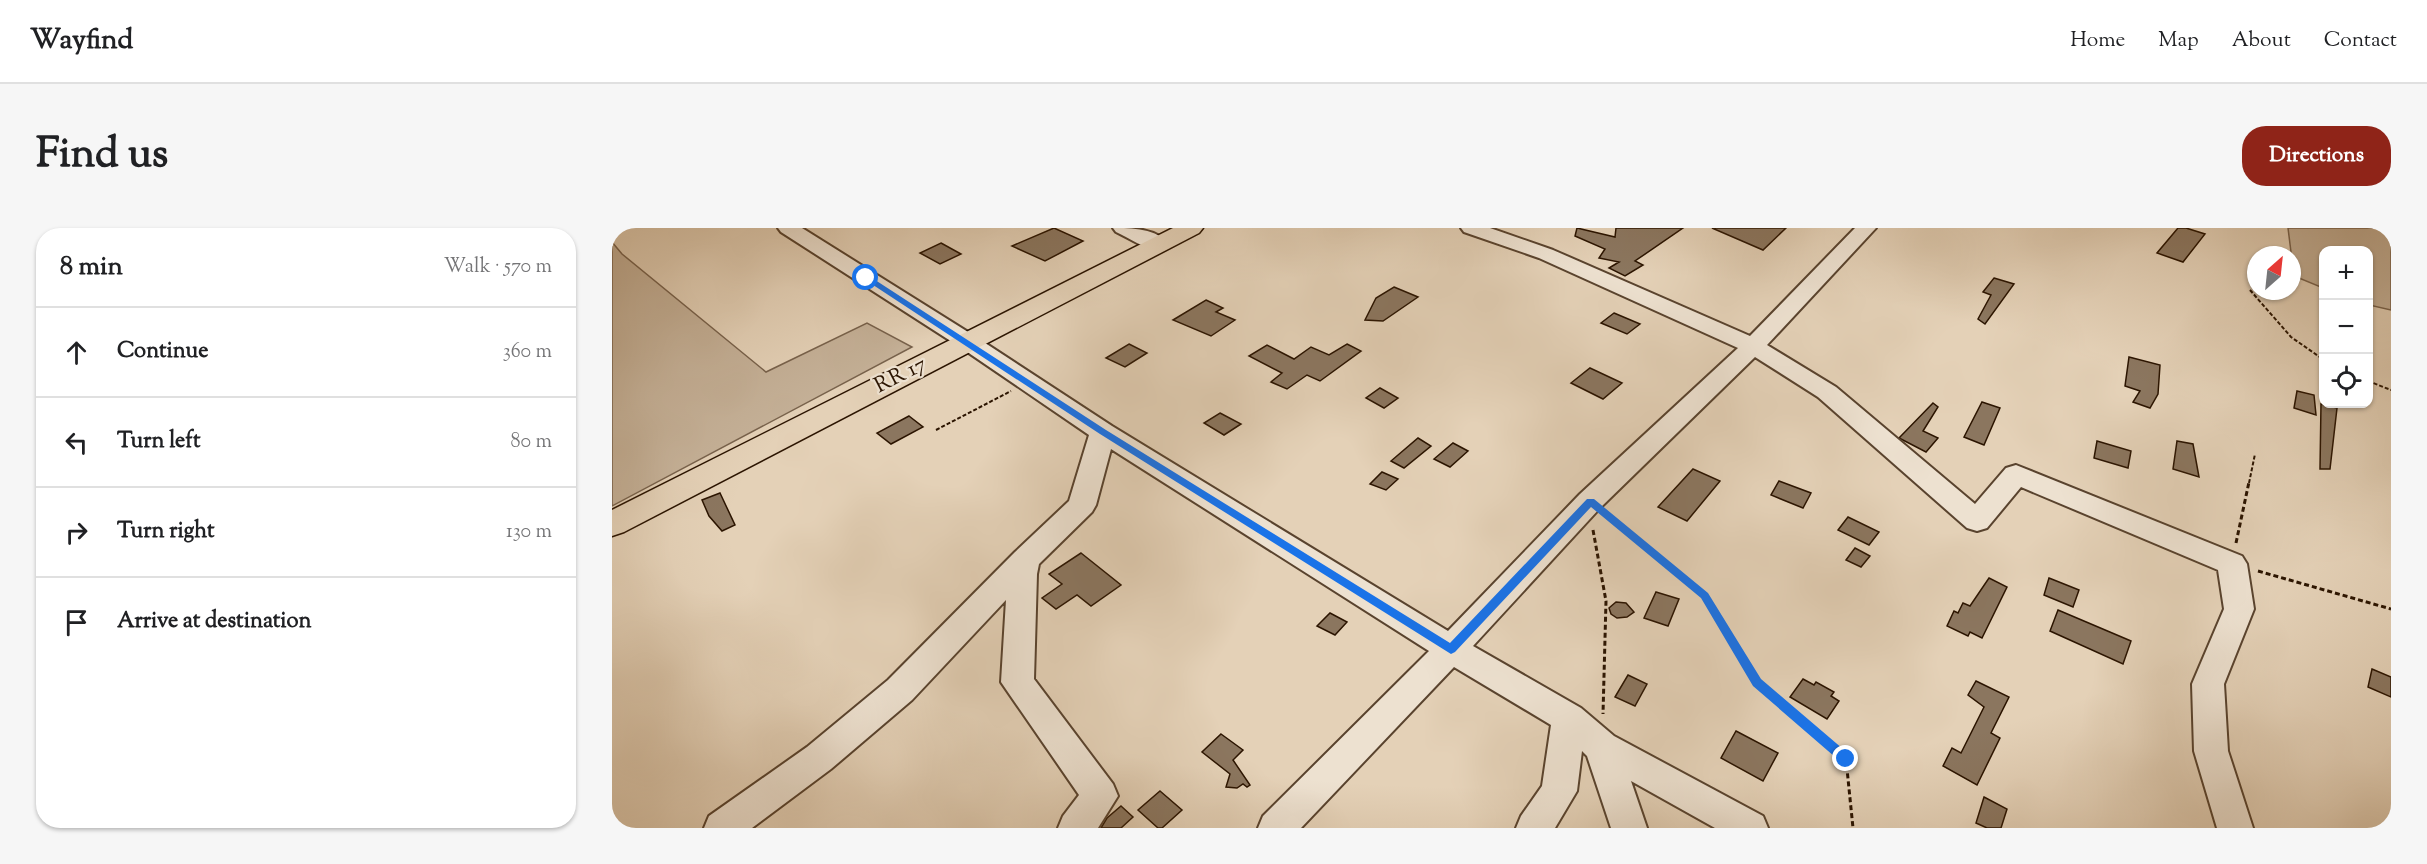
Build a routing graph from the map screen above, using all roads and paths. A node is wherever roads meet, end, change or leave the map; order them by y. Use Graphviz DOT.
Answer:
graph roads {
  1 [pos="788,228"];
  2 [pos="1123,228"];
  3 [pos="1191,228"];
  4 [pos="1471,228"];
  5 [pos="1866,228"];
  6 [pos="1159,244"];
  7 [pos="2259,300"];
  8 [pos="968,342"];
  9 [pos="1753,346"];
  10 [pos="2319,357"];
  11 [pos="1029,382"];
  12 [pos="2373,383"];
  13 [pos="2391,390"];
  14 [pos="936,430"];
  15 [pos="1103,432"];
  16 [pos="2255,454"];
  17 [pos="1590,501"];
  18 [pos="612,524"];
  19 [pos="1025,560"];
  20 [pos="2232,564"];
  21 [pos="2391,609"];
  22 [pos="1451,649"];
  23 [pos="1569,718"];
  24 [pos="1602,747"];
  25 [pos="722,828"];
  26 [pos="1076,828"];
  27 [pos="1276,828"];
  28 [pos="1534,828"];
  29 [pos="1629,828"];
  30 [pos="1750,828"];
  31 [pos="1853,828"];
  32 [pos="2235,828"];
  1 -- 8 [label="street"];
  2 -- 6 [label="street"];
  3 -- 6 [label="main road, RR 17 / RR 17"];
  4 -- 9 [label="street"];
  5 -- 9 [label="street"];
  6 -- 8 [label="main road, RR 17 / RR 17"];
  7 -- 10 [label="path"];
  8 -- 11 [label="street"];
  8 -- 18 [label="main road, RR 17 / RR 17"];
  9 -- 17 [label="street"];
  9 -- 20 [label="street"];
  11 -- 14 [label="path"];
  11 -- 15 [label="street"];
  12 -- 13 [label="path"];
  15 -- 19 [label="street"];
  15 -- 22 [label="street"];
  16 -- 20 [label="path"];
  17 -- 22 [label="street"];
  17 -- 24 [label="path"];
  17 -- 31 [label="path"];
  19 -- 25 [label="street"];
  19 -- 26 [label="street"];
  20 -- 21 [label="path"];
  20 -- 32 [label="street"];
  22 -- 23 [label="street"];
  22 -- 27 [label="street"];
  23 -- 24 [label="street"];
  23 -- 28 [label="street"];
  24 -- 29 [label="street"];
  24 -- 30 [label="street"];
}
